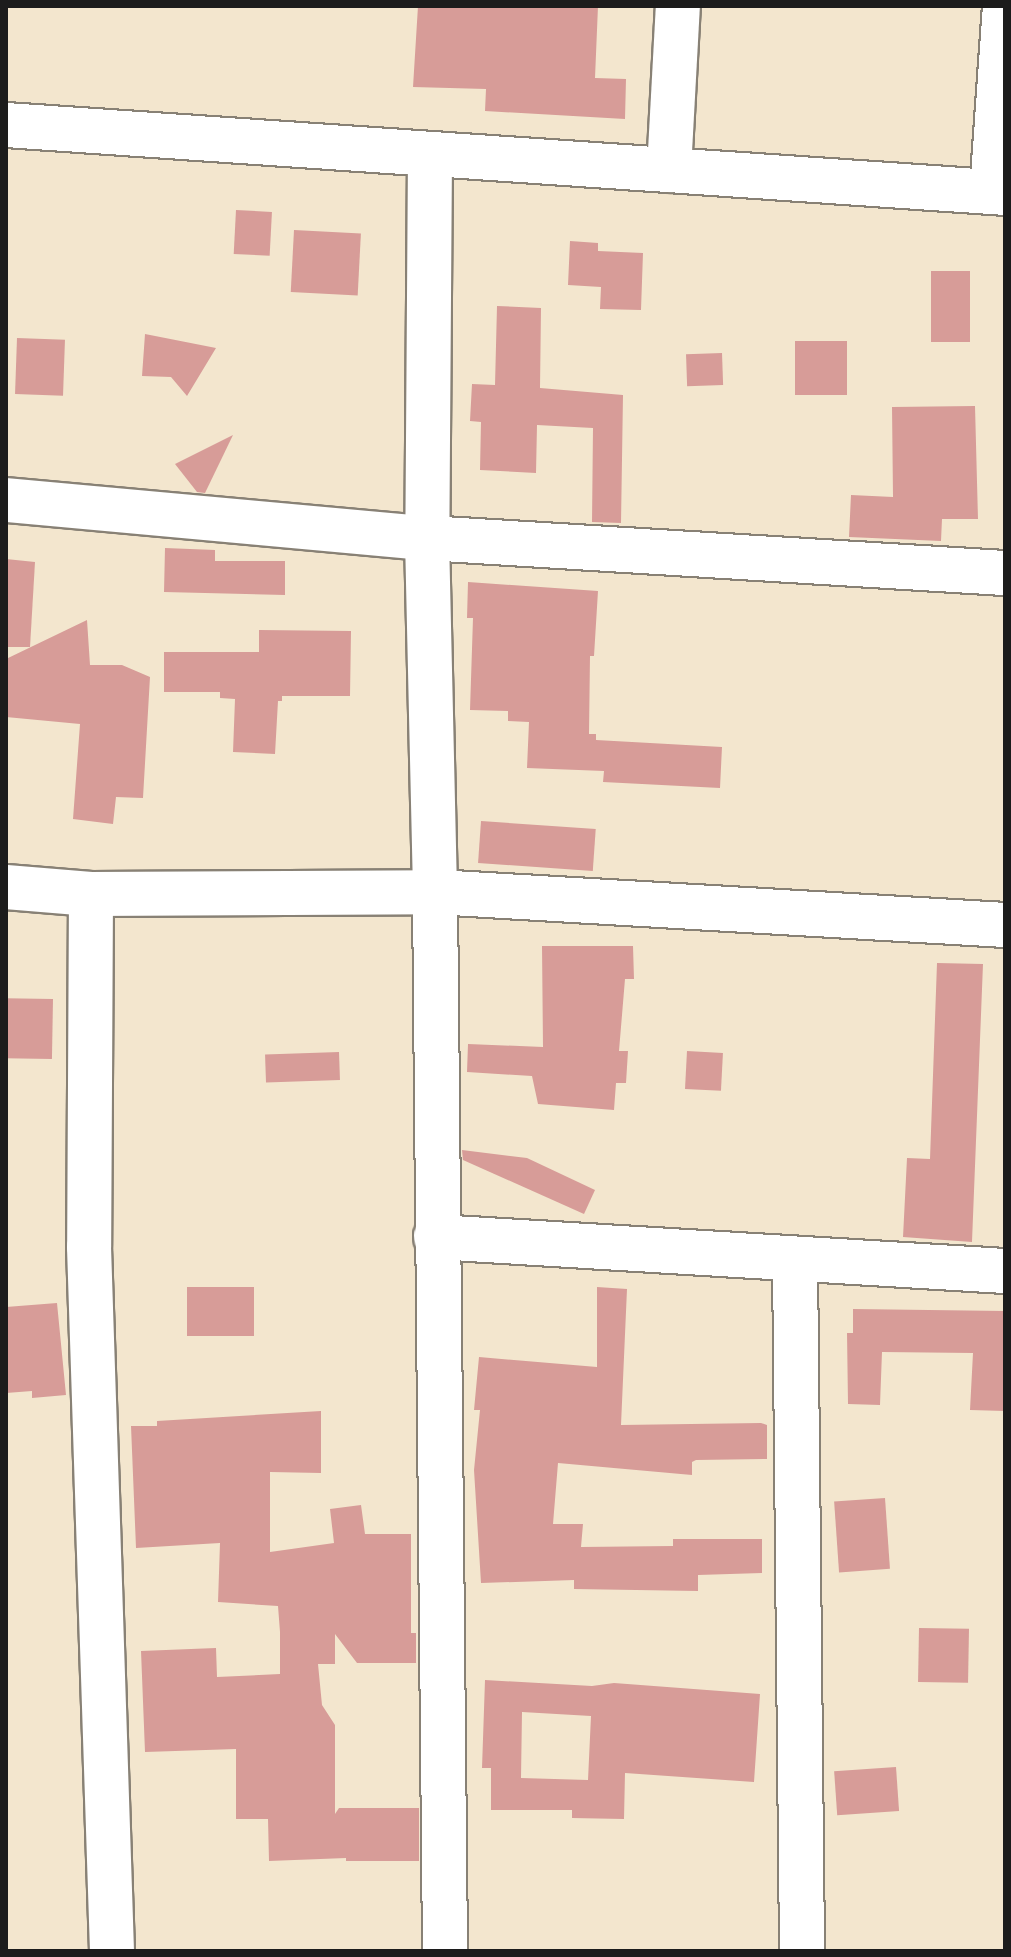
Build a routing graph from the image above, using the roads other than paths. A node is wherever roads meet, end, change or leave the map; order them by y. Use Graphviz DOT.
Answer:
graph roads {
  1 [pos="678,6"];
  2 [pos="1005,6"];
  3 [pos="6,125"];
  4 [pos="430,154"];
  5 [pos="669,170"];
  6 [pos="998,193"];
  7 [pos="6,500"];
  8 [pos="427,538"];
  9 [pos="1005,573"];
  10 [pos="6,887"];
  11 [pos="435,892"];
  12 [pos="91,894"];
  13 [pos="1005,925"];
  14 [pos="436,1237"];
  15 [pos="795,1259"];
  16 [pos="1005,1271"];
  17 [pos="112,1951"];
  18 [pos="445,1951"];
  19 [pos="802,1951"];
  1 -- 5 [label="street"];
  2 -- 6 [label="street"];
  3 -- 4 [label="street"];
  4 -- 5 [label="street"];
  4 -- 8 [label="street"];
  5 -- 6 [label="street"];
  7 -- 8 [label="street"];
  8 -- 9 [label="street"];
  8 -- 11 [label="street"];
  10 -- 12 [label="street"];
  11 -- 12 [label="street"];
  11 -- 13 [label="street"];
  11 -- 14 [label="street"];
  12 -- 17 [label="street"];
  14 -- 15 [label="street"];
  14 -- 18 [label="street"];
  15 -- 16 [label="street"];
  15 -- 19 [label="street"];
}
